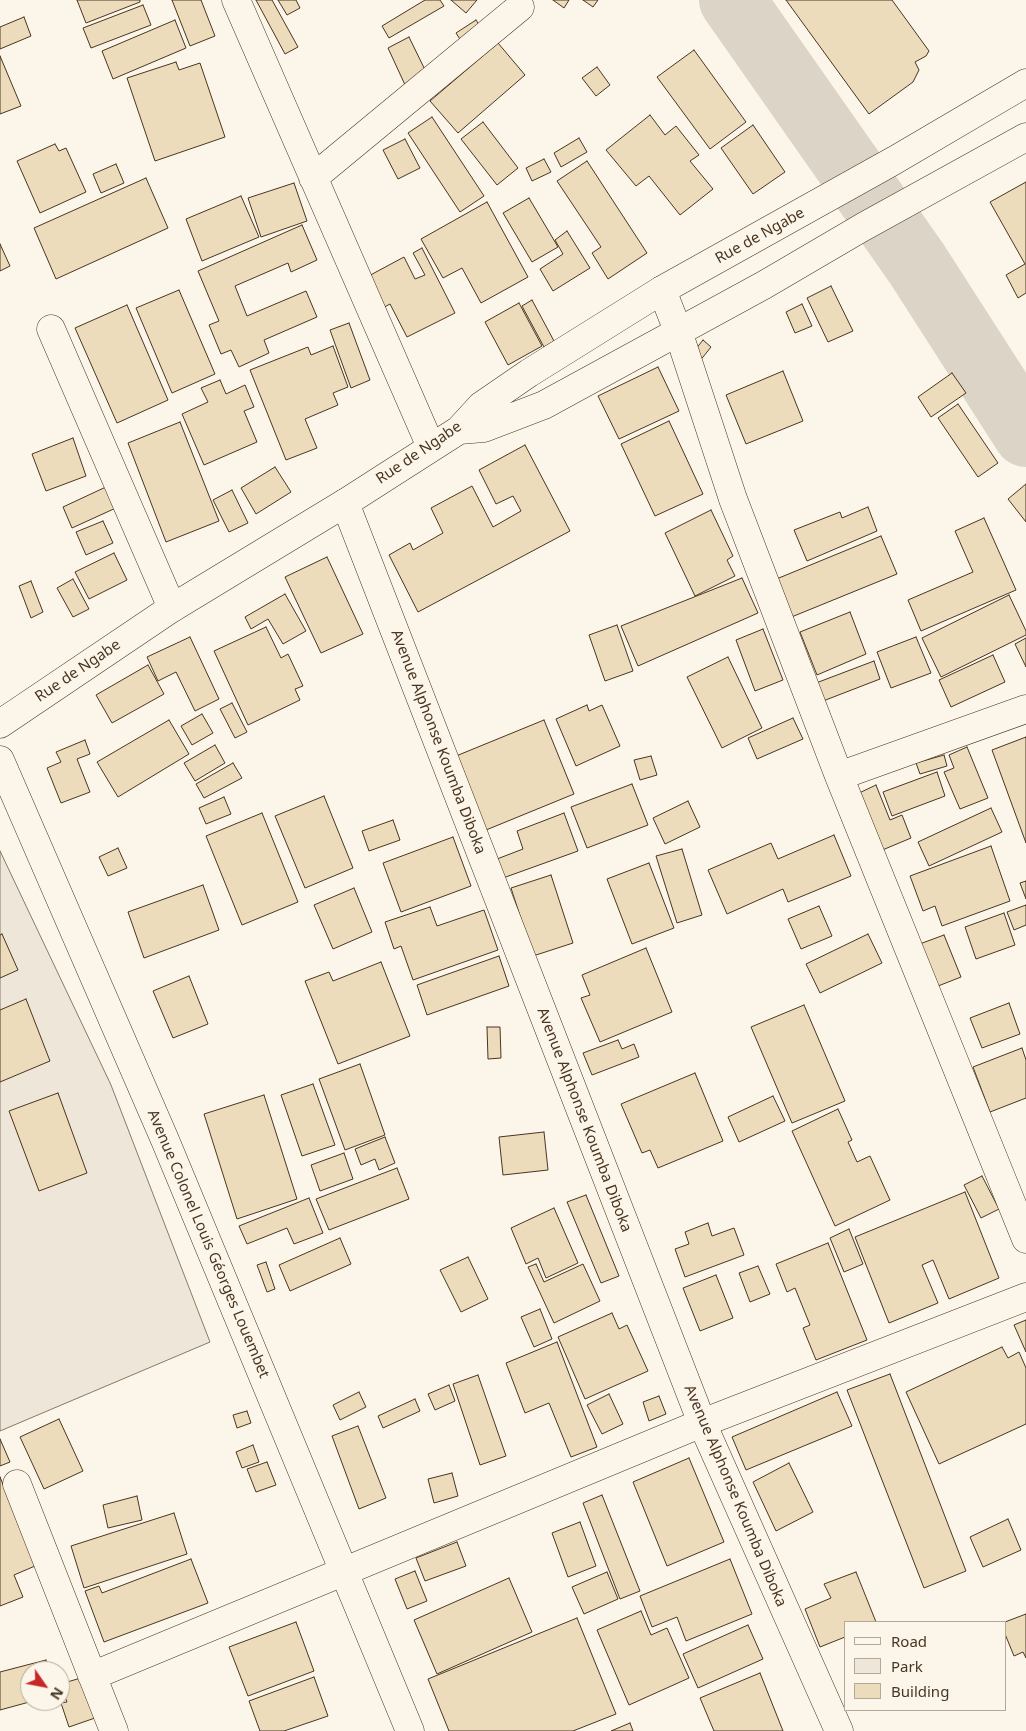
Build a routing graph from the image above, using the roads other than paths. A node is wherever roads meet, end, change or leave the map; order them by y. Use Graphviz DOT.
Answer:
graph roads {
  1 [pos="236,0"];
  2 [pos="520,7"];
  3 [pos="1026,83"];
  4 [pos="1026,137"];
  5 [pos="313,178"];
  6 [pos="662,290"];
  7 [pos="51,329"];
  8 [pos="678,331"];
  9 [pos="459,430"];
  10 [pos="431,448"];
  11 [pos="344,503"];
  12 [pos="172,608"];
  13 [pos="1026,709"];
  14 [pos="0,724"];
  15 [pos="0,760"];
  16 [pos="839,776"];
  17 [pos="1026,1239"];
  18 [pos="1026,1297"];
  19 [pos="702,1423"];
  20 [pos="17,1484"];
  21 [pos="344,1572"];
  22 [pos="92,1676"];
  23 [pos="114,1731"];
  24 [pos="410,1731"];
  25 [pos="838,1731"];
  1 -- 5 [label="street"];
  2 -- 5 [label="street"];
  3 -- 6 [label="street, Rue de Ngabe"];
  4 -- 8 [label="street"];
  5 -- 10 [label="street"];
  6 -- 8 [label="street"];
  6 -- 9 [label="street, Rue de Ngabe"];
  7 -- 12 [label="street"];
  8 -- 9 [label="street"];
  8 -- 16 [label="street"];
  9 -- 10 [label="street, Rue de Ngabe"];
  10 -- 11 [label="street, Rue de Ngabe"];
  11 -- 12 [label="street, Rue de Ngabe"];
  11 -- 19 [label="street, Avenue Alphonse Koumba Diboka"];
  12 -- 14 [label="street, Rue de Ngabe"];
  13 -- 16 [label="street"];
  15 -- 21 [label="street, Avenue Colonel Louis Géorges Louembet"];
  16 -- 17 [label="street"];
  18 -- 19 [label="street"];
  19 -- 21 [label="street"];
  19 -- 25 [label="street, Avenue Alphonse Koumba Diboka"];
  20 -- 22 [label="street"];
  21 -- 22 [label="street"];
  21 -- 24 [label="street, Avenue Colonel Louis Géorges Louembet"];
  22 -- 23 [label="street"];
}
